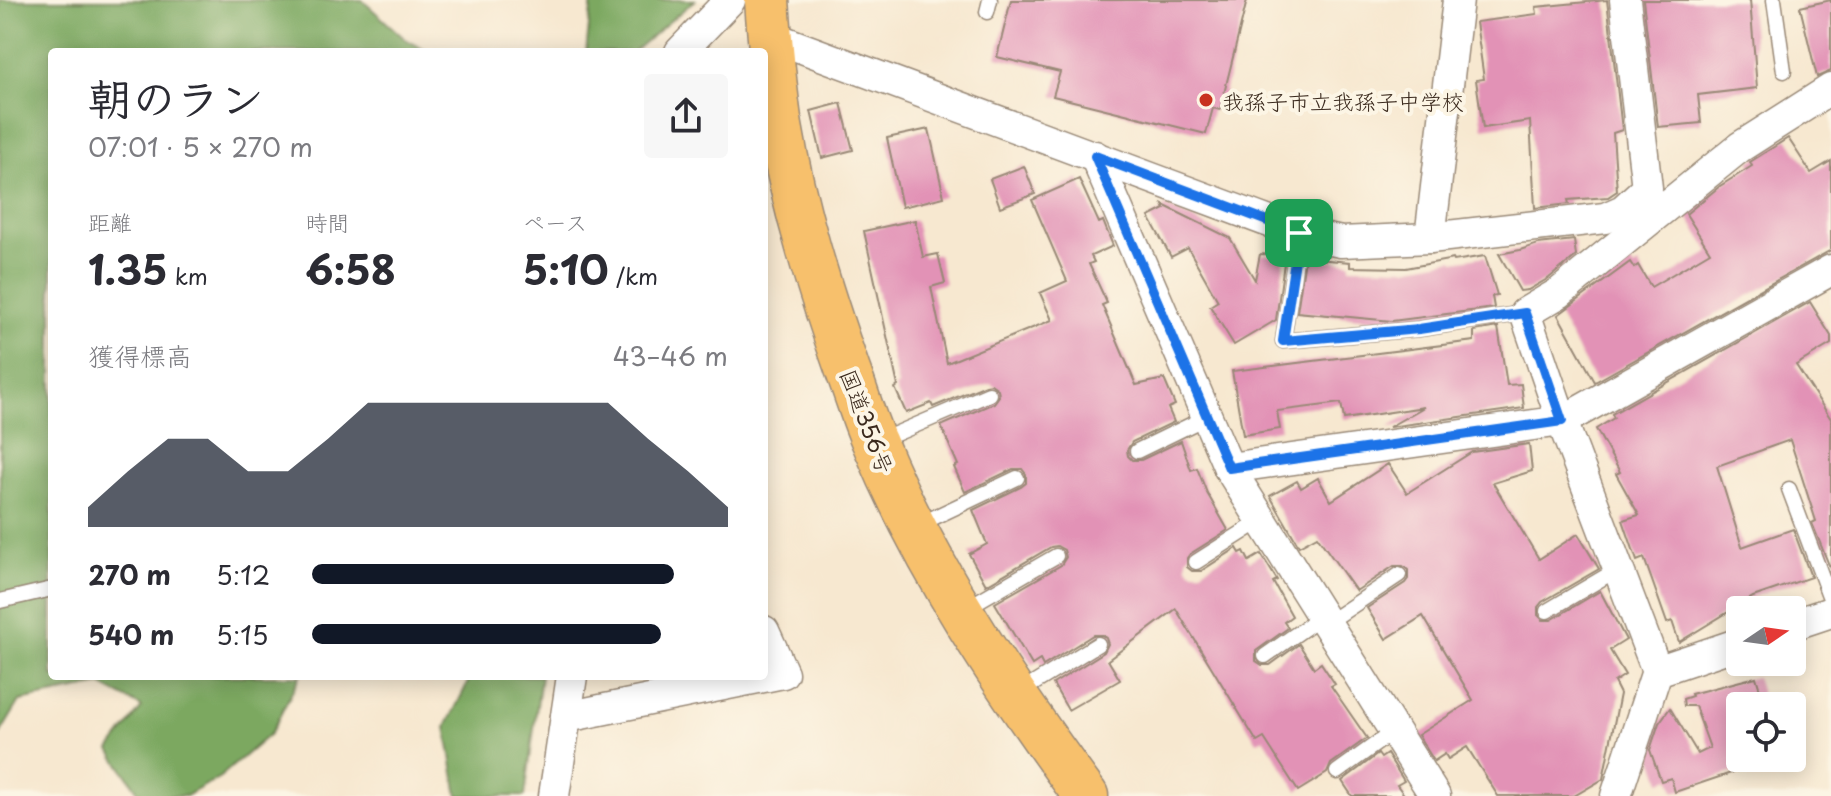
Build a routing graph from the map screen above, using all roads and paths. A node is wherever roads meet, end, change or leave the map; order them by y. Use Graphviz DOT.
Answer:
graph roads {
  1 [pos="730,0"];
  2 [pos="1458,0"];
  3 [pos="1625,0"];
  4 [pos="1774,0"];
  5 [pos="768,18"];
  6 [pos="684,48"];
  7 [pos="1784,71"];
  8 [pos="1831,89"];
  9 [pos="1095,156"];
  10 [pos="1299,233"];
  11 [pos="1430,238"];
  12 [pos="1831,270"];
  13 [pos="1525,313"];
  14 [pos="989,394"];
  15 [pos="1207,417"];
  16 [pos="1562,421"];
  17 [pos="874,443"];
  18 [pos="1137,451"];
  19 [pos="1229,468"];
  20 [pos="1017,478"];
  21 [pos="1789,489"];
  22 [pos="1262,520"];
  23 [pos="914,527"];
  24 [pos="1056,556"];
  25 [pos="1196,562"];
  26 [pos="1618,569"];
  27 [pos="1399,575"];
  28 [pos="48,590"];
  29 [pos="0,601"];
  30 [pos="1831,601"];
  31 [pos="961,611"];
  32 [pos="1547,611"];
  33 [pos="1831,612"];
  34 [pos="1325,620"];
  35 [pos="1806,620"];
  36 [pos="768,640"];
  37 [pos="1098,644"];
  38 [pos="1726,648"];
  39 [pos="1265,656"];
  40 [pos="1657,671"];
  41 [pos="768,676"];
  42 [pos="571,680"];
  43 [pos="748,680"];
  44 [pos="1014,695"];
  45 [pos="566,717"];
  46 [pos="1394,731"];
  47 [pos="1337,772"];
  48 [pos="554,796"];
  49 [pos="1086,796"];
  50 [pos="1435,796"];
  51 [pos="1616,796"];
  1 -- 6 [label="street"];
  2 -- 11 [label="street"];
  3 -- 11 [label="street"];
  4 -- 7 [label="lane"];
  5 -- 9 [label="street"];
  5 -- 17 [label="highway, 国道356号"];
  8 -- 13 [label="street"];
  9 -- 10 [label="street"];
  9 -- 15 [label="street"];
  10 -- 11 [label="street"];
  10 -- 13 [label="lane"];
  12 -- 16 [label="street"];
  13 -- 16 [label="street"];
  14 -- 17 [label="lane"];
  15 -- 18 [label="lane"];
  15 -- 19 [label="street"];
  16 -- 19 [label="street"];
  16 -- 26 [label="street"];
  17 -- 23 [label="highway, 国道356号"];
  19 -- 22 [label="street"];
  20 -- 23 [label="lane"];
  21 -- 30 [label="lane"];
  22 -- 25 [label="lane"];
  22 -- 34 [label="street"];
  23 -- 31 [label="highway, 国道356号"];
  24 -- 31 [label="lane"];
  26 -- 32 [label="lane"];
  26 -- 40 [label="street"];
  27 -- 34 [label="lane"];
  28 -- 29 [label="lane"];
  31 -- 44 [label="highway, 国道356号"];
  33 -- 35 [label="street"];
  34 -- 39 [label="lane"];
  34 -- 46 [label="street"];
  36 -- 41 [label="street"];
  37 -- 44 [label="lane"];
  38 -- 40 [label="street"];
  40 -- 51 [label="street"];
  42 -- 45 [label="street"];
  43 -- 45 [label="street"];
  44 -- 49 [label="highway, 国道356号"];
  45 -- 48 [label="street"];
  46 -- 47 [label="lane"];
  46 -- 50 [label="street"];
}
